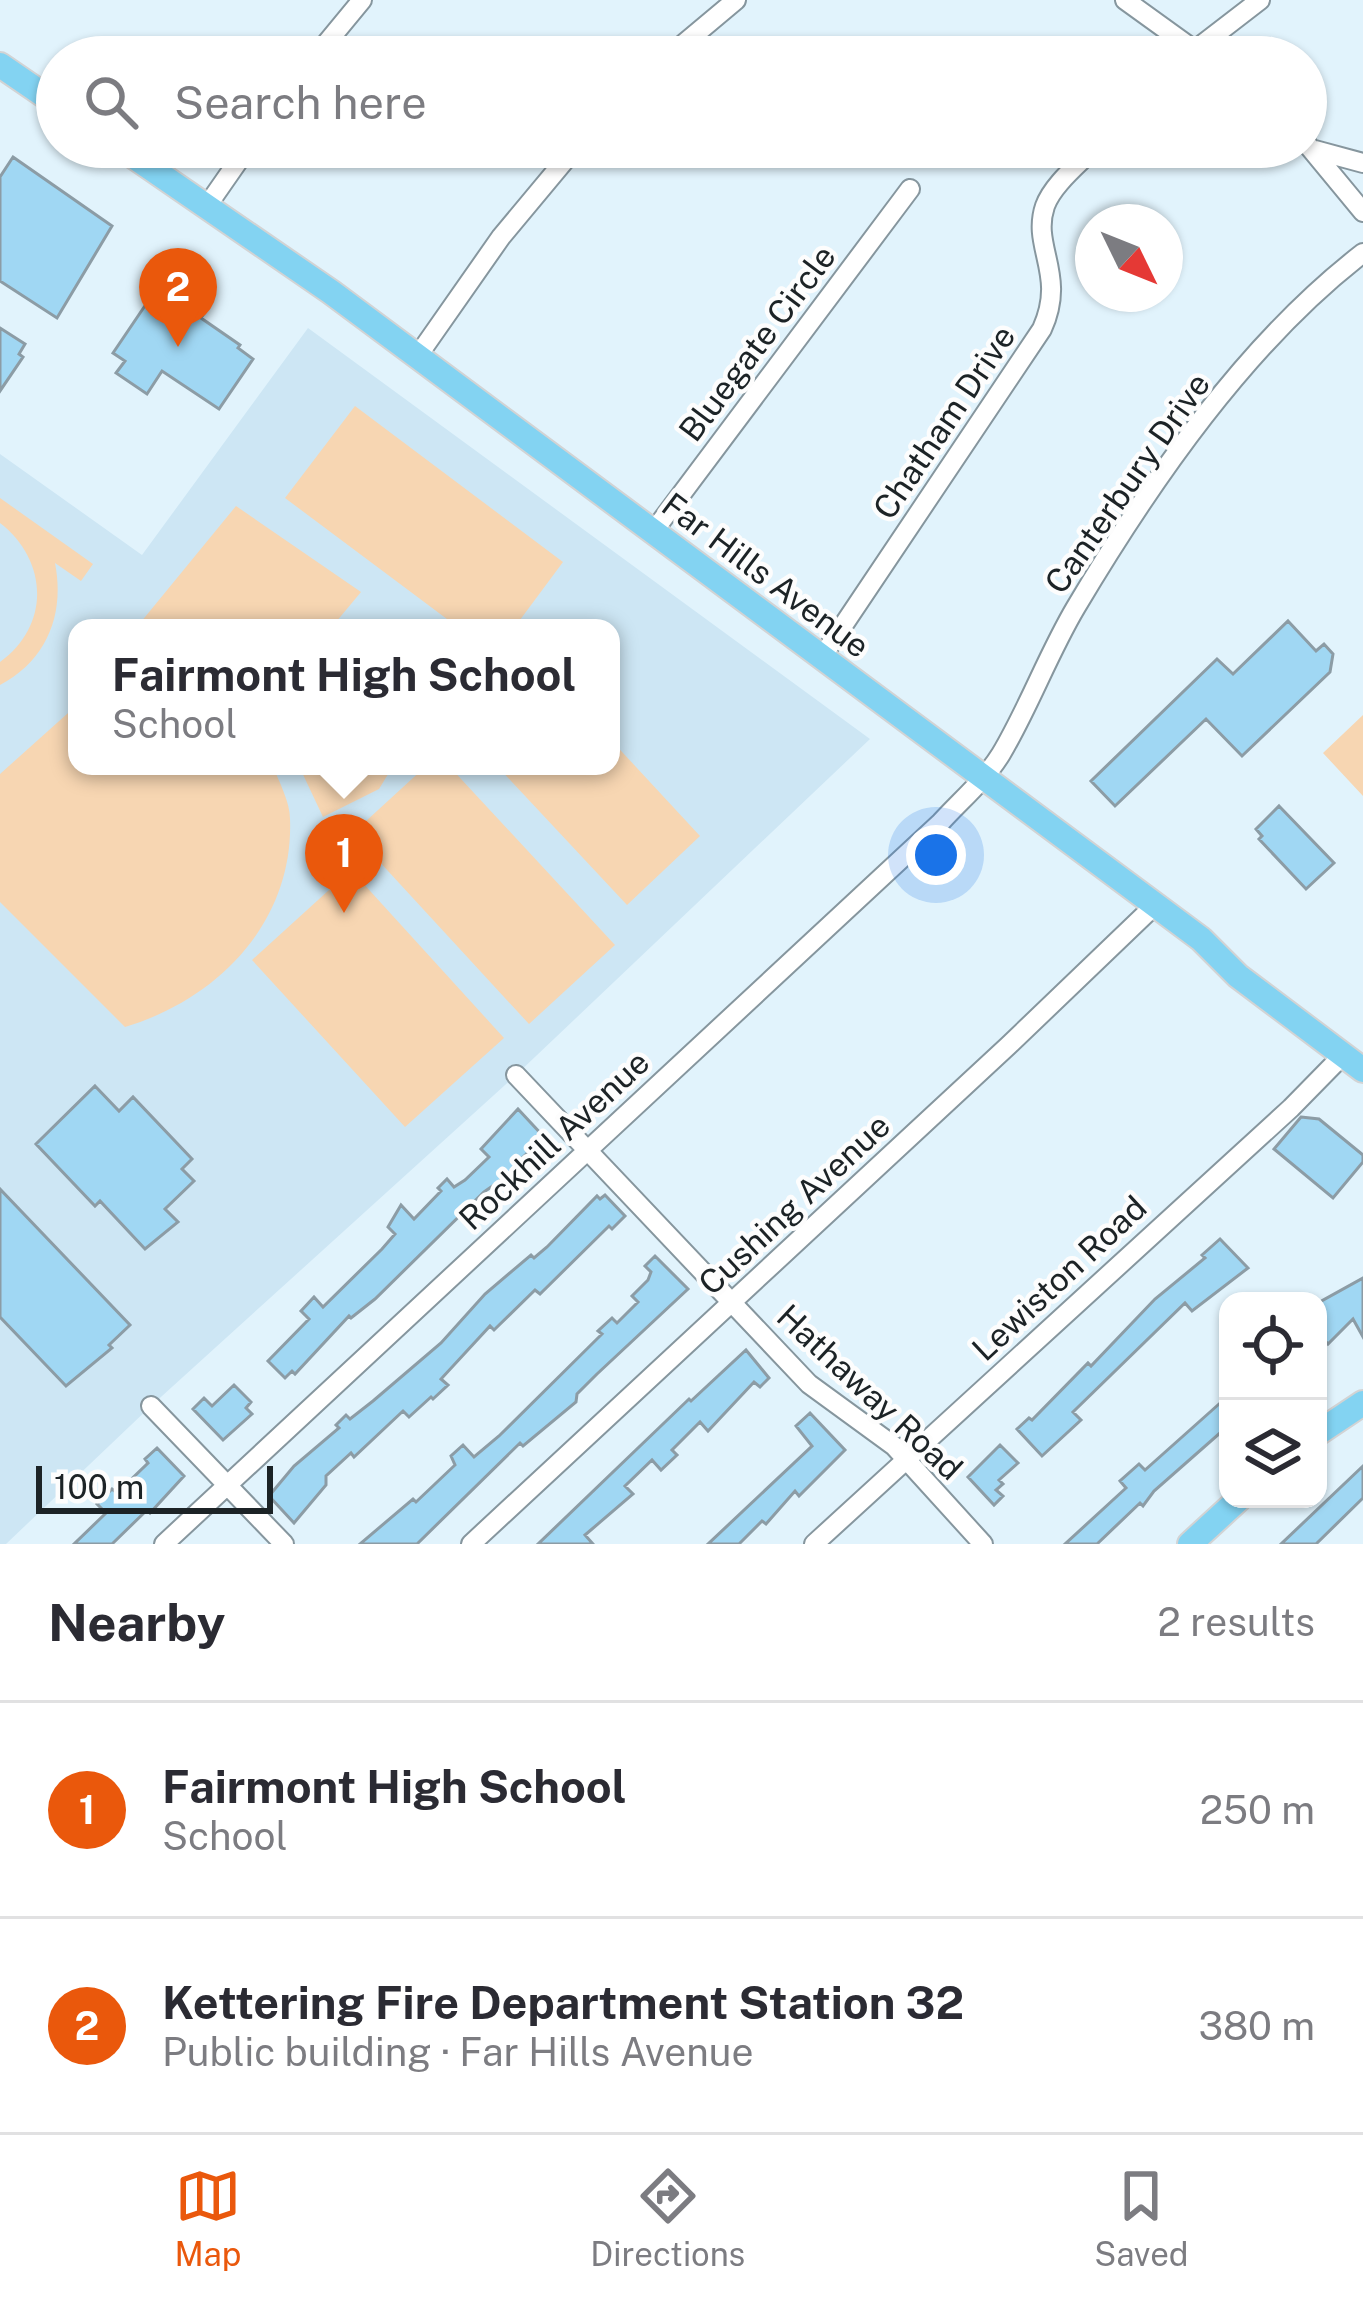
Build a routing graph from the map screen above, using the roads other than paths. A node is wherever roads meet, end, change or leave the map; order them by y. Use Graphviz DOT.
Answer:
graph roads {
  1 [pos="362,0"];
  2 [pos="736,0"];
  3 [pos="1125,0"];
  4 [pos="1260,0"];
  5 [pos="332,36"];
  6 [pos="693,36"];
  7 [pos="1171,36"];
  8 [pos="1218,36"];
  9 [pos="0,65"];
  10 [pos="36,90"];
  11 [pos="1327,152"];
  12 [pos="1363,163"];
  13 [pos="151,168"];
  14 [pos="233,168"];
  15 [pos="558,168"];
  16 [pos="1076,168"];
  17 [pos="1327,168"];
  18 [pos="910,189"];
  19 [pos="207,206"];
  20 [pos="1363,212"];
  21 [pos="1363,253"];
  22 [pos="417,357"];
  23 [pos="653,532"];
  24 [pos="822,657"];
  25 [pos="983,778"];
  26 [pos="1155,905"];
  27 [pos="1353,1062"];
  28 [pos="516,1076"];
  29 [pos="587,1149"];
  30 [pos="732,1302"];
  31 [pos="1363,1403"];
  32 [pos="152,1406"];
  33 [pos="1327,1427"];
  34 [pos="906,1460"];
  35 [pos="228,1484"];
  36 [pos="1229,1508"];
  37 [pos="164,1544"];
  38 [pos="284,1544"];
  39 [pos="471,1544"];
  40 [pos="814,1544"];
  41 [pos="983,1544"];
  42 [pos="1190,1544"];
  1 -- 5 [label="street"];
  2 -- 6 [label="street"];
  3 -- 7 [label="street"];
  4 -- 8 [label="street"];
  9 -- 10 [label="main road"];
  11 -- 12 [label="street"];
  13 -- 19 [label="main road, Far Hills Avenue"];
  14 -- 19 [label="street"];
  15 -- 22 [label="street"];
  16 -- 24 [label="street, Chatham Drive"];
  17 -- 20 [label="street"];
  18 -- 23 [label="street, Bluegate Circle"];
  19 -- 22 [label="main road, Far Hills Avenue"];
  21 -- 25 [label="street, Canterbury Drive"];
  22 -- 23 [label="main road, Far Hills Avenue"];
  23 -- 24 [label="main road, Far Hills Avenue"];
  24 -- 25 [label="main road, Far Hills Avenue"];
  25 -- 26 [label="main road, Far Hills Avenue"];
  25 -- 29 [label="street, Rockhill Avenue"];
  26 -- 27 [label="main road, Far Hills Avenue"];
  26 -- 30 [label="street, Cushing Avenue"];
  27 -- 34 [label="street, Lewiston Road"];
  28 -- 29 [label="street, Hathaway Road"];
  29 -- 30 [label="street, Hathaway Road"];
  29 -- 35 [label="street, Rockhill Avenue"];
  30 -- 34 [label="street, Hathaway Road"];
  30 -- 39 [label="street, Cushing Avenue"];
  31 -- 33 [label="main road"];
  32 -- 35 [label="street"];
  34 -- 40 [label="street, Lewiston Road"];
  34 -- 41 [label="street, Hathaway Road"];
  35 -- 37 [label="street, Rockhill Avenue"];
  35 -- 38 [label="street"];
  36 -- 42 [label="main road"];
}
